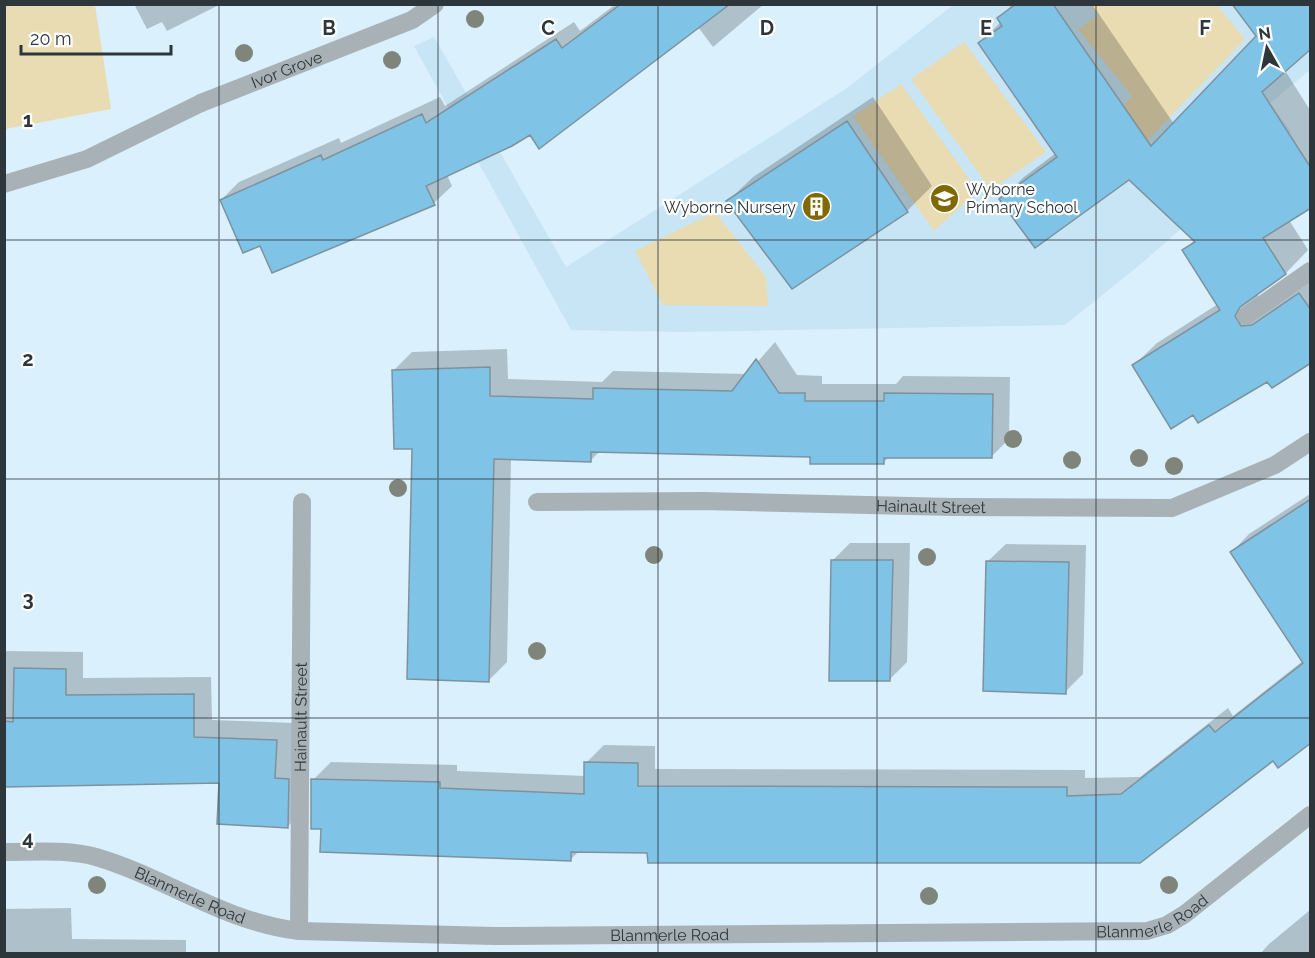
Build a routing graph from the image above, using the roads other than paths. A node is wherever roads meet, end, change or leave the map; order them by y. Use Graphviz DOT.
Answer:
graph roads {
  1 [pos="435,4"];
  2 [pos="4,184"];
  3 [pos="1311,271"];
  4 [pos="1246,316"];
  5 [pos="1311,442"];
  6 [pos="302,502"];
  7 [pos="537,502"];
  8 [pos="1311,815"];
  9 [pos="4,852"];
  10 [pos="298,932"];
  1 -- 2 [label="street, Ivor Grove"];
  3 -- 4 [label="street"];
  5 -- 7 [label="street, Hainault Street"];
  6 -- 10 [label="street, Hainault Street"];
  8 -- 10 [label="street, Blanmerle Road"];
  9 -- 10 [label="street, Blanmerle Road"];
}
